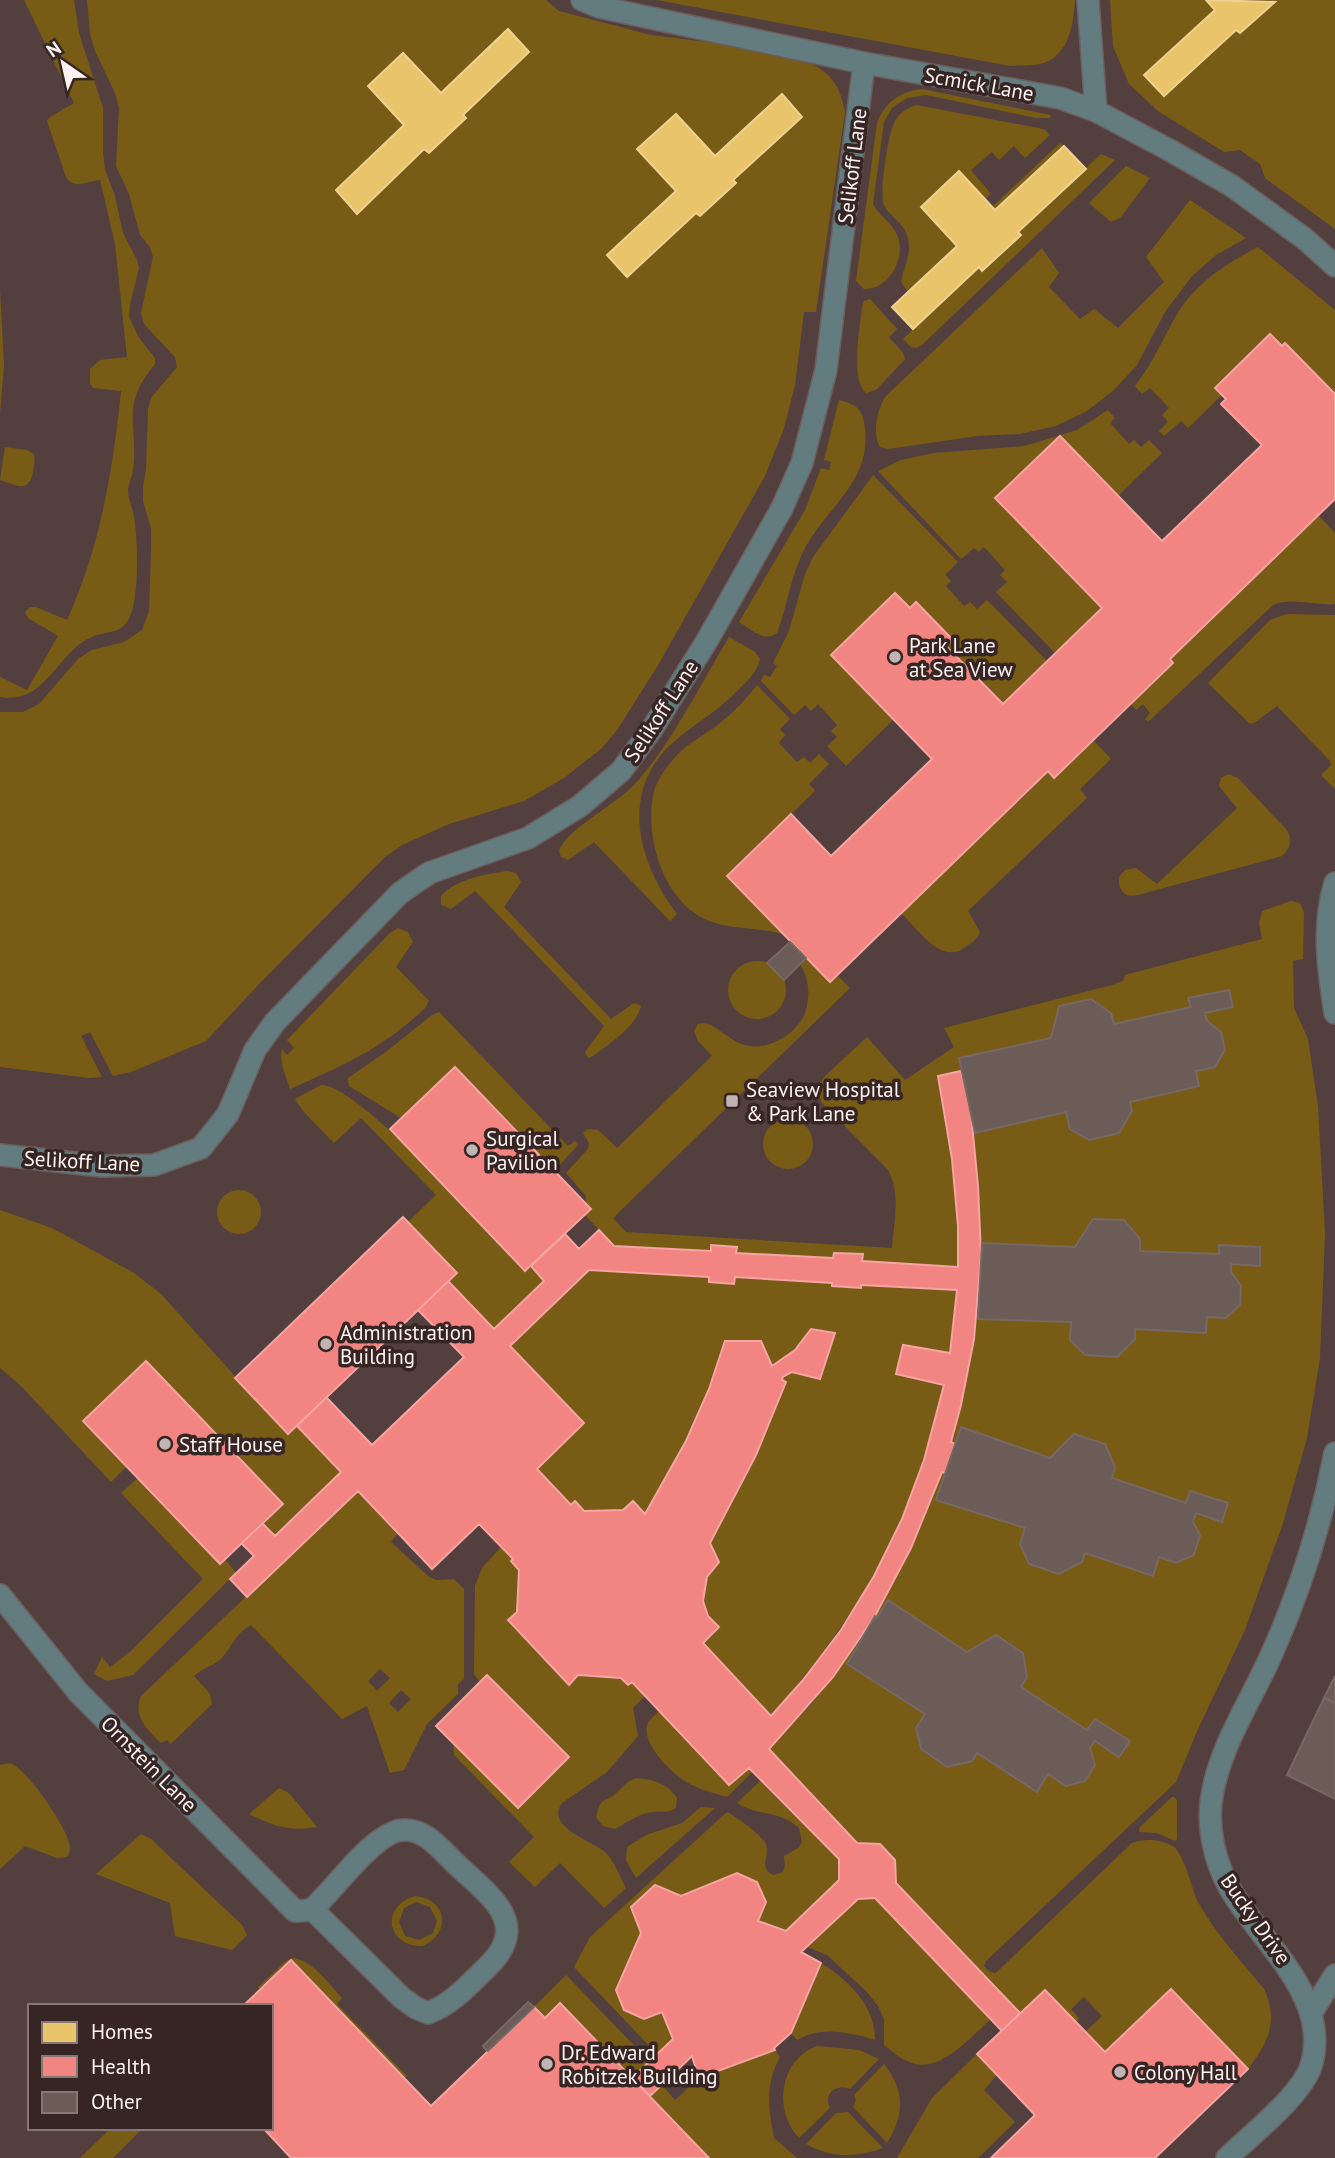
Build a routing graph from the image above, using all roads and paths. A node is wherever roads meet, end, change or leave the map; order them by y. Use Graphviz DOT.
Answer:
graph roads {
  1 [pos="582,0"];
  2 [pos="1088,0"];
  3 [pos="864,64"];
  4 [pos="1096,111"];
  5 [pos="1335,266"];
  6 [pos="1335,883"];
  7 [pos="1335,1013"];
  8 [pos="0,1155"];
  9 [pos="1335,1453"];
  10 [pos="0,1595"];
  11 [pos="312,1909"];
  12 [pos="1335,1975"];
  13 [pos="1313,2010"];
  14 [pos="1227,2158"];
  1 -- 3 [label="lane, Scmick Lane"];
  2 -- 4 [label="lane"];
  3 -- 4 [label="lane, Scmick Lane"];
  3 -- 8 [label="lane, Selikoff Lane"];
  4 -- 5 [label="lane, Scmick Lane"];
  6 -- 7 [label="lane"];
  9 -- 13 [label="lane, Bucky Drive"];
  10 -- 11 [label="lane, Ornstein Lane"];
  11 -- 11 [label="lane, Ornstein Lane"];
  12 -- 13 [label="lane"];
  13 -- 14 [label="lane, Bucky Drive"];
}
